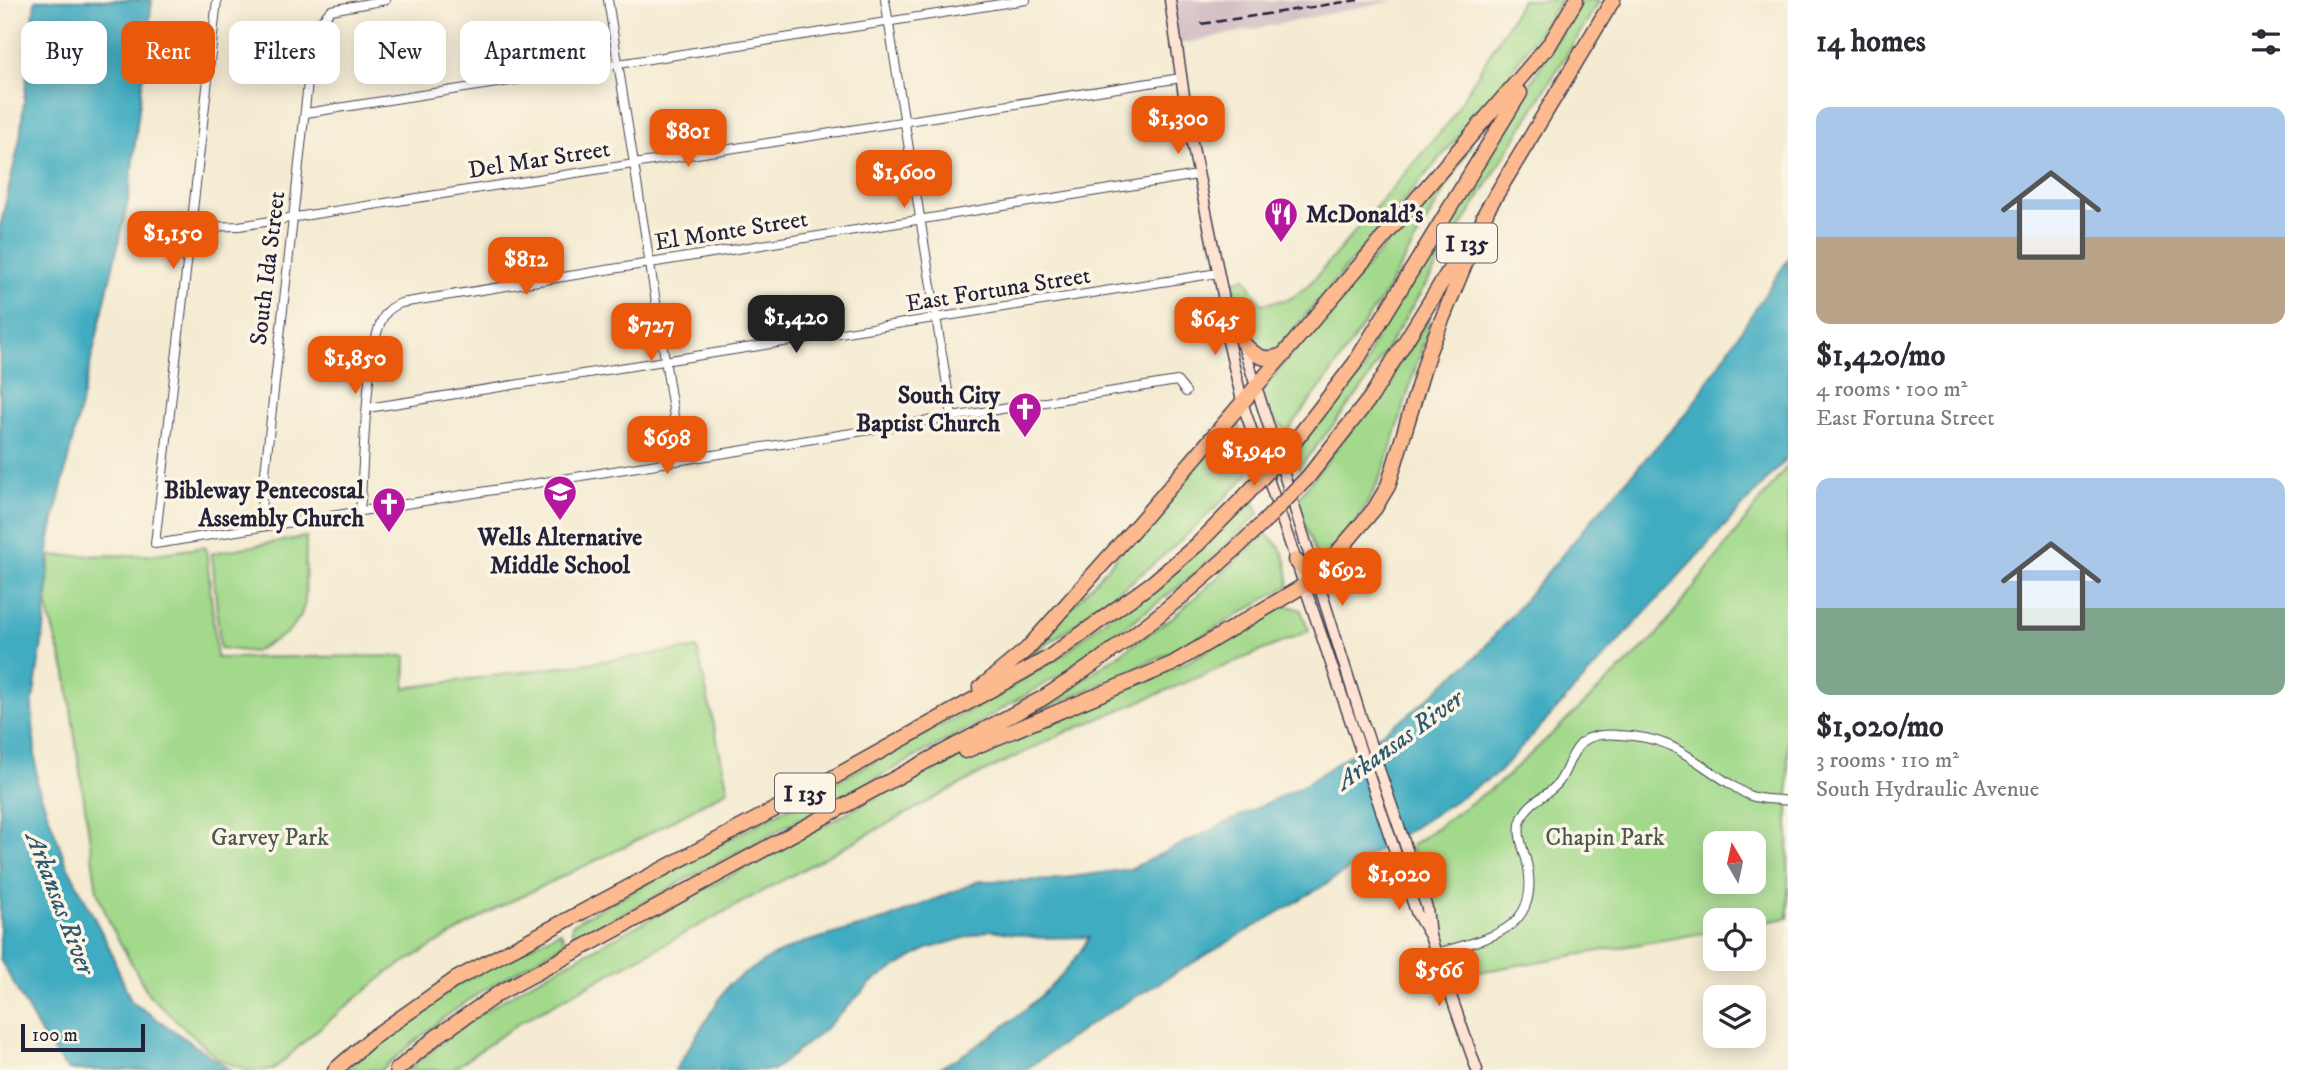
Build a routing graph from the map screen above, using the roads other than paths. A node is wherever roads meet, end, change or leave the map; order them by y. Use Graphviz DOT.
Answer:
graph roads {
  1 [pos="217,0"];
  2 [pos="386,0"];
  3 [pos="608,0"];
  4 [pos="885,0"];
  5 [pos="1026,0"];
  6 [pos="1170,0"];
  7 [pos="1576,0"];
  8 [pos="1613,0"];
  9 [pos="888,22"];
  10 [pos="1551,42"];
  11 [pos="618,64"];
  12 [pos="1181,78"];
  13 [pos="306,113"];
  14 [pos="904,121"];
  15 [pos="634,163"];
  16 [pos="1197,174"];
  17 [pos="1488,208"];
  18 [pos="291,218"];
  19 [pos="920,219"];
  20 [pos="192,227"];
  21 [pos="649,262"];
  22 [pos="1218,273"];
  23 [pos="1225,305"];
  24 [pos="936,318"];
  25 [pos="1242,342"];
  26 [pos="1286,354"];
  27 [pos="665,361"];
  28 [pos="1256,390"];
  29 [pos="1185,392"];
  30 [pos="1243,405"];
  31 [pos="368,408"];
  32 [pos="952,416"];
  33 [pos="681,460"];
  34 [pos="360,511"];
  35 [pos="258,527"];
  36 [pos="1295,560"];
  37 [pos="1314,572"];
  38 [pos="1303,586"];
  39 [pos="899,742"];
  40 [pos="890,782"];
  41 [pos="1788,801"];
  42 [pos="1430,936"];
  43 [pos="1436,953"];
  44 [pos="338,1067"];
  45 [pos="397,1070"];
  46 [pos="1477,1070"];
  1 -- 20 [label="street"];
  2 -- 13 [label="street, South Ida Street"];
  3 -- 11 [label="street"];
  4 -- 9 [label="street"];
  5 -- 9 [label="street"];
  6 -- 12 [label="street"];
  7 -- 10 [label="highway, I 135"];
  8 -- 17 [label="highway, I 135"];
  9 -- 11 [label="street"];
  9 -- 14 [label="street"];
  10 -- 26 [label="highway"];
  10 -- 39 [label="highway, I 135, bridge"];
  11 -- 13 [label="street"];
  11 -- 15 [label="street"];
  12 -- 14 [label="street, Del Mar Street"];
  12 -- 16 [label="street"];
  13 -- 18 [label="street, South Ida Street"];
  14 -- 15 [label="street, Del Mar Street"];
  14 -- 19 [label="street"];
  15 -- 18 [label="street, Del Mar Street"];
  15 -- 21 [label="street"];
  16 -- 19 [label="street, El Monte Street"];
  16 -- 22 [label="street"];
  17 -- 37 [label="highway"];
  17 -- 40 [label="highway, I 135, bridge"];
  18 -- 20 [label="street, Del Mar Street"];
  18 -- 35 [label="street, South Ida Street"];
  19 -- 21 [label="street, El Monte Street"];
  19 -- 24 [label="street"];
  20 -- 35 [label="street"];
  21 -- 27 [label="street"];
  21 -- 31 [label="street, El Monte Street"];
  22 -- 23 [label="street"];
  22 -- 24 [label="street, East Fortuna Street"];
  23 -- 25 [label="street"];
  23 -- 30 [label="street"];
  24 -- 27 [label="street, East Fortuna Street"];
  24 -- 32 [label="street"];
  25 -- 26 [label="highway"];
  25 -- 28 [label="street"];
  26 -- 28 [label="highway"];
  27 -- 31 [label="street, East Fortuna Street"];
  27 -- 33 [label="street"];
  28 -- 30 [label="highway"];
  28 -- 37 [label="street"];
  29 -- 32 [label="street"];
  30 -- 36 [label="street"];
  30 -- 39 [label="highway"];
  31 -- 34 [label="street"];
  32 -- 33 [label="street"];
  33 -- 34 [label="street"];
  34 -- 35 [label="street"];
  36 -- 37 [label="highway"];
  36 -- 38 [label="street"];
  37 -- 38 [label="highway"];
  37 -- 42 [label="street"];
  38 -- 40 [label="highway"];
  38 -- 42 [label="street"];
  39 -- 44 [label="highway, I 135"];
  40 -- 45 [label="highway, I 135"];
  41 -- 43 [label="street"];
  42 -- 43 [label="street"];
  43 -- 46 [label="street"];
}
